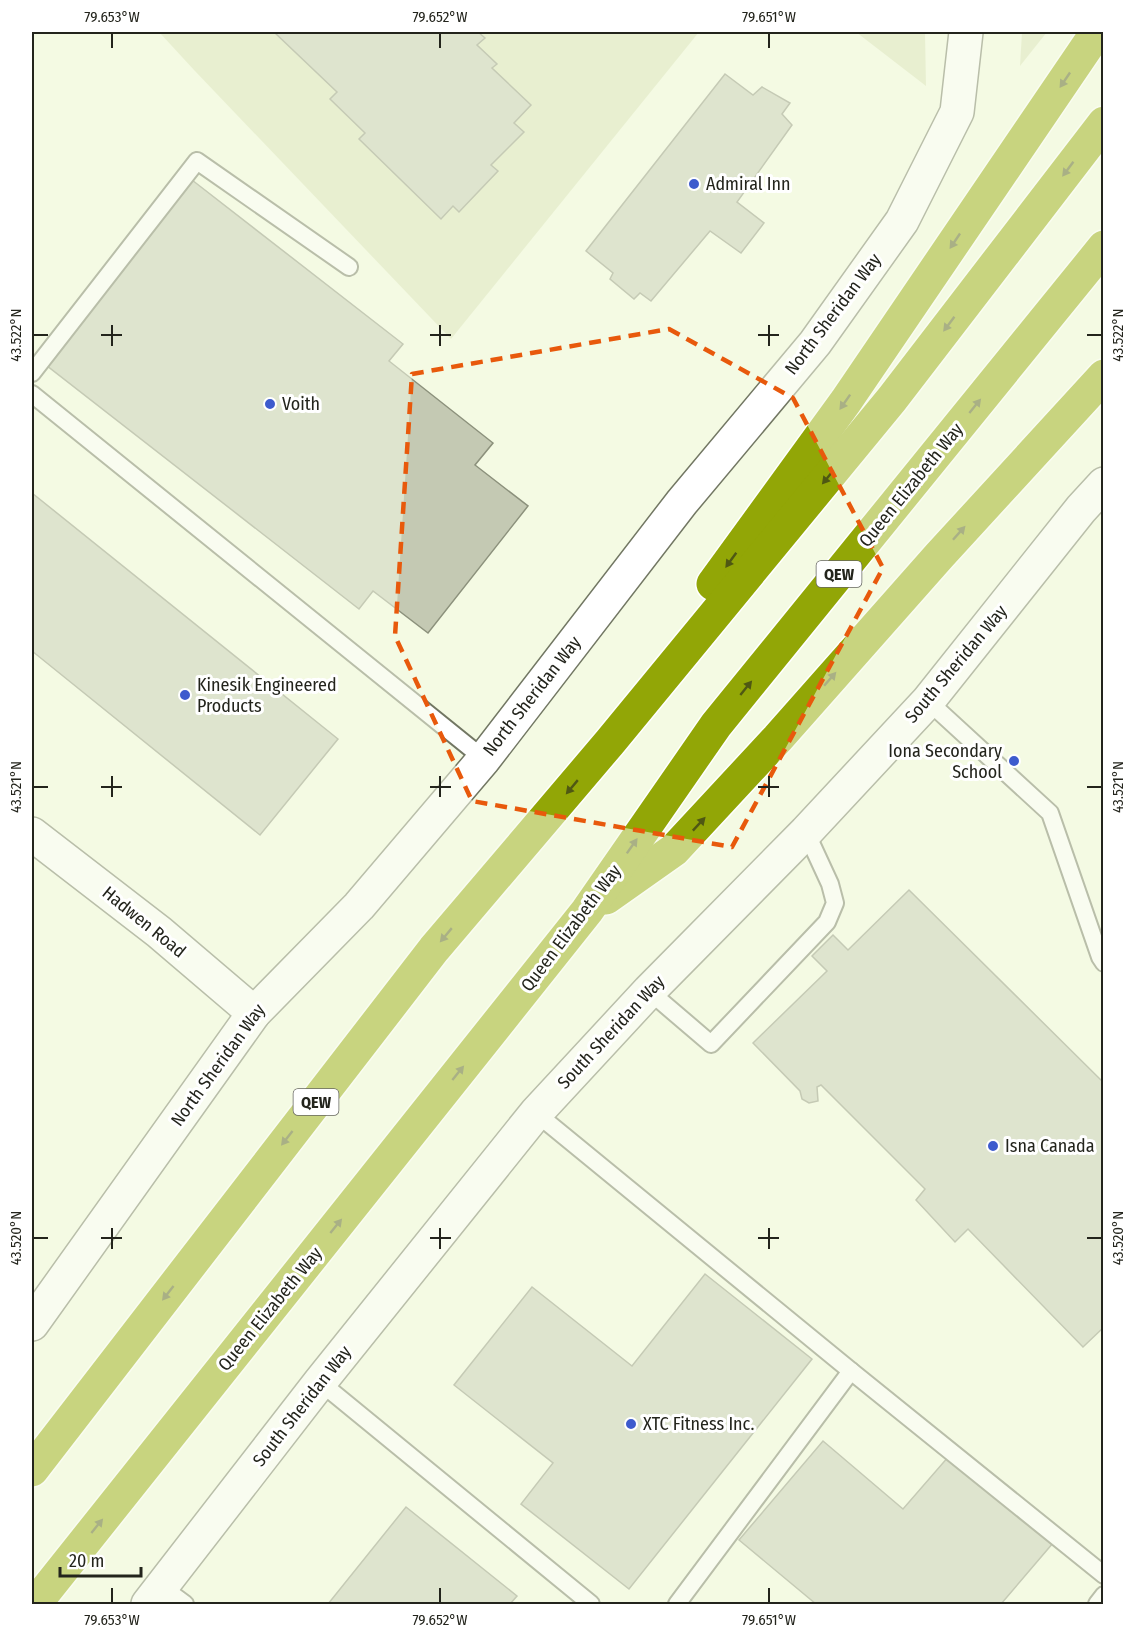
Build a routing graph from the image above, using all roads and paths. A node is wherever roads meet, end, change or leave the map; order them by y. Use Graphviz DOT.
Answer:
graph roads {
  1 [pos="966,32"];
  2 [pos="1097,32"];
  3 [pos="1104,123"];
  4 [pos="1104,247"];
  5 [pos="349,267"];
  6 [pos="32,374"];
  7 [pos="1104,376"];
  8 [pos="32,393"];
  9 [pos="1104,484"];
  10 [pos="928,701"];
  11 [pos="610,742"];
  12 [pos="483,759"];
  13 [pos="806,832"];
  14 [pos="32,834"];
  15 [pos="587,911"];
  16 [pos="1104,963"];
  17 [pos="649,991"];
  18 [pos="254,1013"];
  19 [pos="536,1113"];
  20 [pos="32,1324"];
  21 [pos="851,1371"];
  22 [pos="320,1382"];
  23 [pos="32,1470"];
  24 [pos="1104,1575"];
  25 [pos="1104,1595"];
  26 [pos="165,1599"];
  27 [pos="34,1605"];
  28 [pos="591,1605"];
  29 [pos="677,1605"];
  30 [pos="1097,1605"];
  1 -- 12 [label="street, North Sheridan Way"];
  2 -- 11 [label="highway, one-way"];
  3 -- 11 [label="highway, QEW, one-way"];
  15 -- 4 [label="highway, Queen Elizabeth Way / QEW, one-way"];
  5 -- 6 [label="lane"];
  15 -- 7 [label="highway, one-way"];
  8 -- 12 [label="lane"];
  9 -- 10 [label="street, South Sheridan Way"];
  10 -- 13 [label="street, South Sheridan Way"];
  10 -- 16 [label="lane"];
  11 -- 23 [label="highway, QEW, one-way"];
  12 -- 18 [label="street, North Sheridan Way"];
  13 -- 17 [label="street, South Sheridan Way"];
  13 -- 17 [label="lane"];
  14 -- 18 [label="street, Hadwen Road"];
  27 -- 15 [label="highway, Queen Elizabeth Way / QEW, one-way"];
  17 -- 19 [label="street, South Sheridan Way"];
  18 -- 20 [label="street, North Sheridan Way"];
  19 -- 21 [label="lane"];
  19 -- 22 [label="street, South Sheridan Way"];
  21 -- 24 [label="lane"];
  21 -- 29 [label="lane"];
  22 -- 26 [label="street, South Sheridan Way"];
  22 -- 28 [label="lane"];
  25 -- 30 [label="lane"];
}
